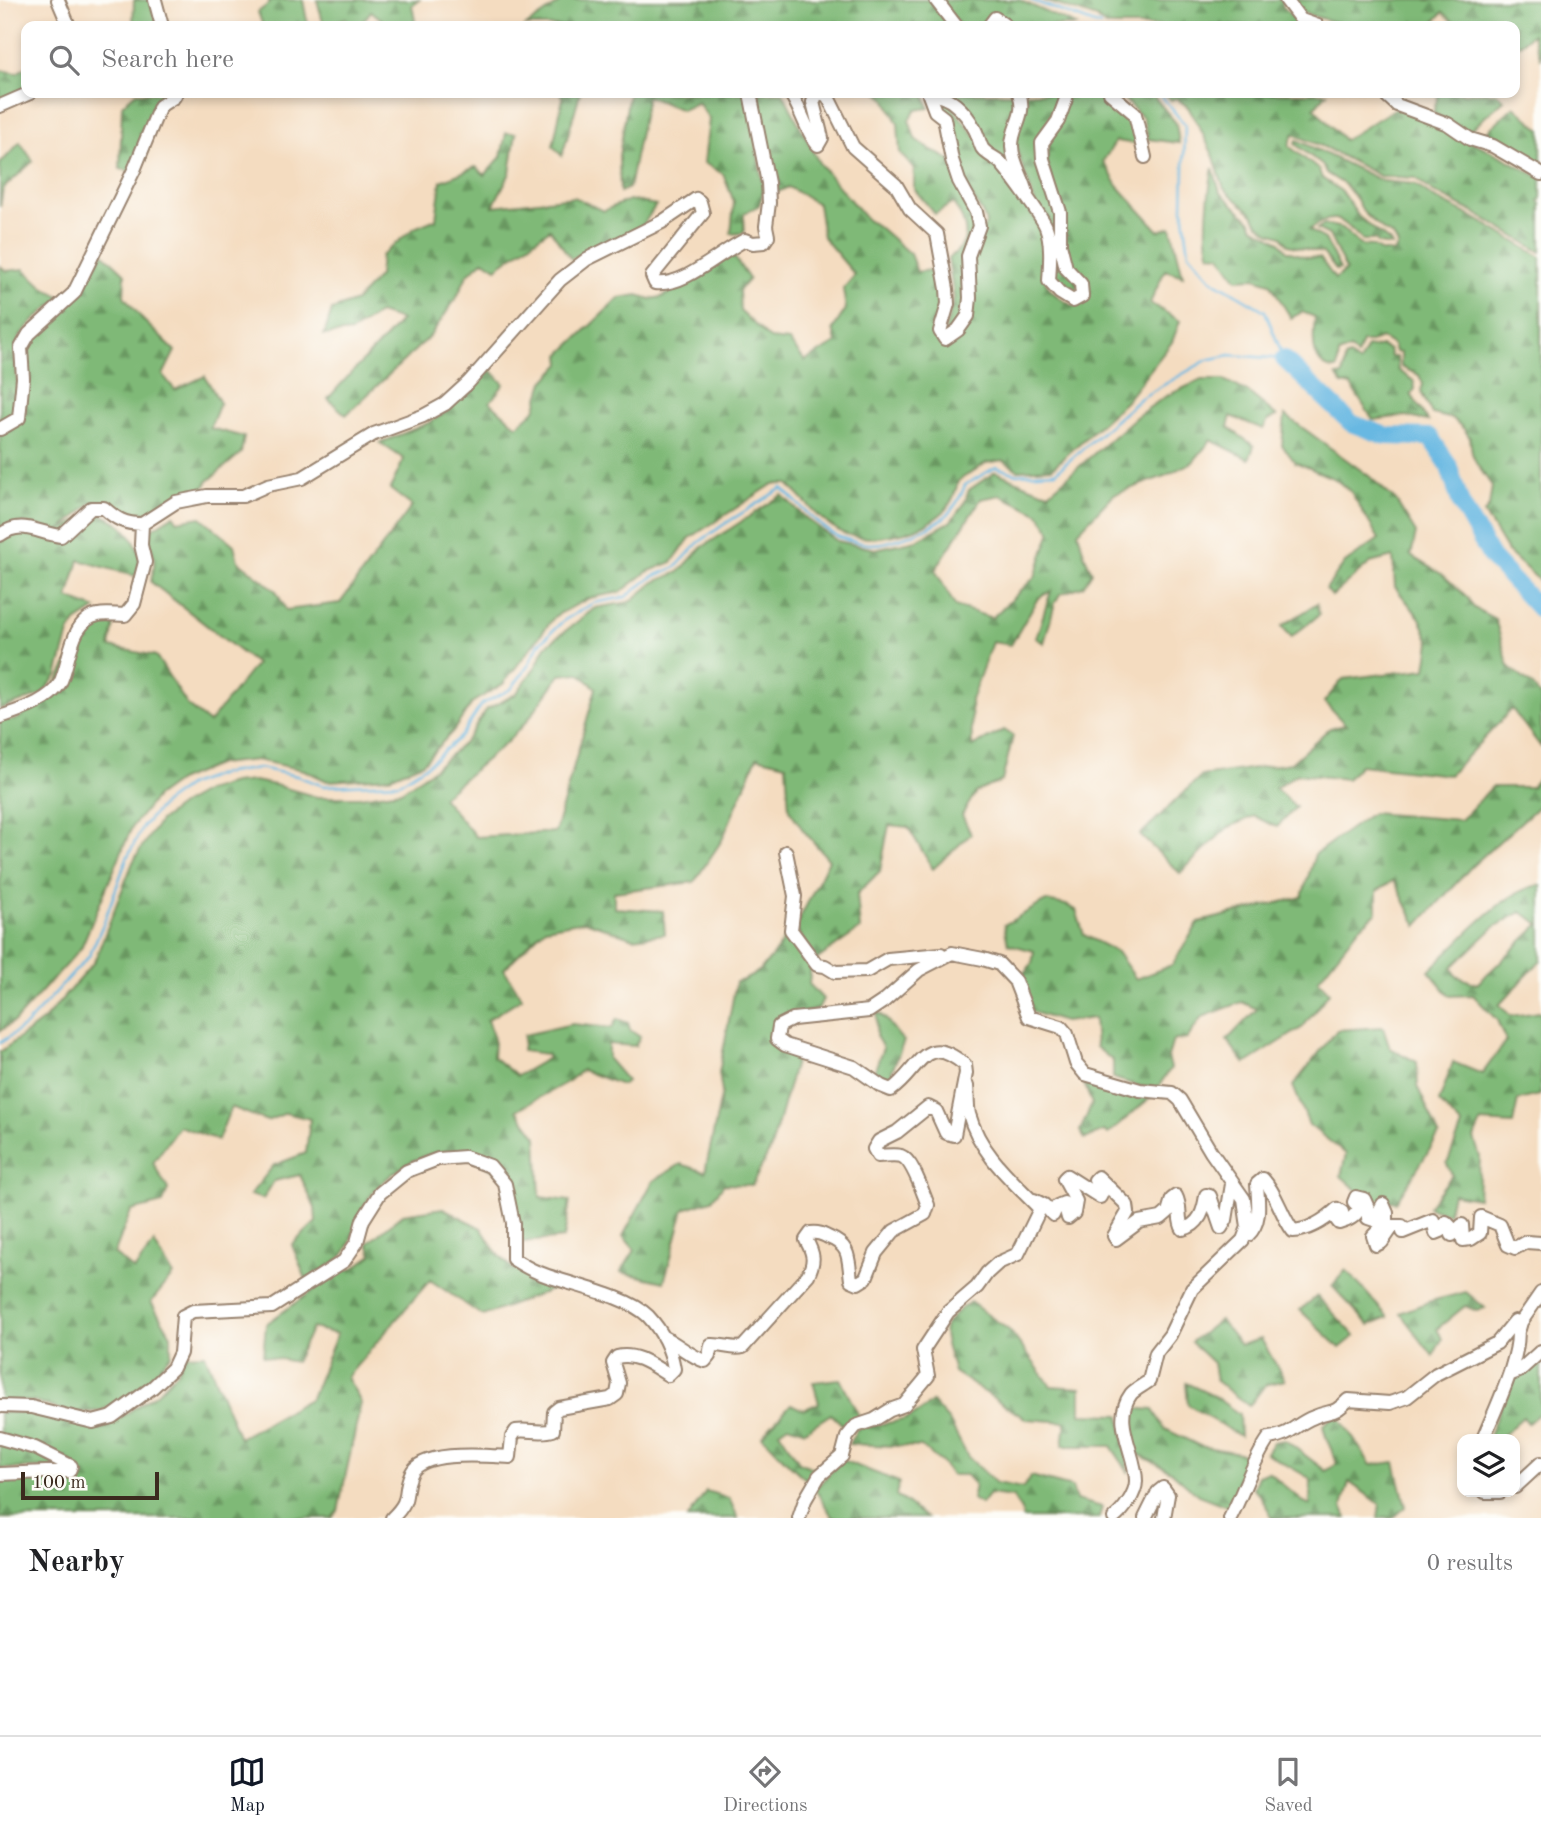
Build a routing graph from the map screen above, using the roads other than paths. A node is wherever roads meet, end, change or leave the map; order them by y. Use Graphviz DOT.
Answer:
graph roads {
  1 [pos="58,0"];
  2 [pos="155,0"];
  3 [pos="936,0"];
  4 [pos="1286,0"];
  5 [pos="67,21"];
  6 [pos="161,21"];
  7 [pos="952,21"];
  8 [pos="1304,21"];
  9 [pos="21,97"];
  10 [pos="172,98"];
  11 [pos="752,98"];
  12 [pos="794,98"];
  13 [pos="815,98"];
  14 [pos="828,98"];
  15 [pos="930,98"];
  16 [pos="944,98"];
  17 [pos="1020,98"];
  18 [pos="1066,98"];
  19 [pos="1116,98"];
  20 [pos="1389,98"];
  21 [pos="0,106"];
  22 [pos="1145,156"];
  23 [pos="1541,174"];
  24 [pos="1031,206"];
  25 [pos="0,429"];
  26 [pos="142,524"];
  27 [pos="0,535"];
  28 [pos="0,716"];
  29 [pos="786,852"];
  30 [pos="952,953"];
  31 [pos="966,1073"];
  32 [pos="1232,1184"];
  33 [pos="1028,1197"];
  34 [pos="1243,1240"];
  35 [pos="1541,1243"];
  36 [pos="1541,1293"];
  37 [pos="1519,1329"];
  38 [pos="663,1337"];
  39 [pos="1541,1351"];
  40 [pos="1509,1375"];
  41 [pos="0,1406"];
  42 [pos="1485,1434"];
  43 [pos="0,1438"];
  44 [pos="1541,1463"];
  45 [pos="0,1474"];
  46 [pos="1520,1482"];
  47 [pos="392,1518"];
  48 [pos="799,1518"];
  49 [pos="1114,1518"];
  50 [pos="1145,1518"];
  51 [pos="1164,1518"];
  52 [pos="1230,1518"];
  1 -- 5 [label="street"];
  2 -- 6 [label="street"];
  3 -- 7 [label="street"];
  4 -- 8 [label="street"];
  9 -- 21 [label="street"];
  10 -- 25 [label="street"];
  11 -- 26 [label="street"];
  12 -- 13 [label="street"];
  14 -- 15 [label="street"];
  16 -- 24 [label="street"];
  17 -- 24 [label="street"];
  18 -- 24 [label="street"];
  19 -- 22 [label="street"];
  20 -- 23 [label="street"];
  26 -- 27 [label="street"];
  26 -- 28 [label="street"];
  29 -- 30 [label="street"];
  30 -- 31 [label="street"];
  30 -- 32 [label="street"];
  31 -- 33 [label="street"];
  31 -- 38 [label="street"];
  32 -- 33 [label="street"];
  32 -- 34 [label="street"];
  33 -- 48 [label="street"];
  34 -- 35 [label="street"];
  34 -- 49 [label="street"];
  36 -- 37 [label="street"];
  37 -- 40 [label="street"];
  37 -- 52 [label="street"];
  38 -- 41 [label="street"];
  38 -- 47 [label="street"];
  39 -- 40 [label="street"];
  40 -- 42 [label="street"];
  43 -- 45 [label="street"];
  44 -- 46 [label="street"];
  50 -- 51 [label="street"];
}
